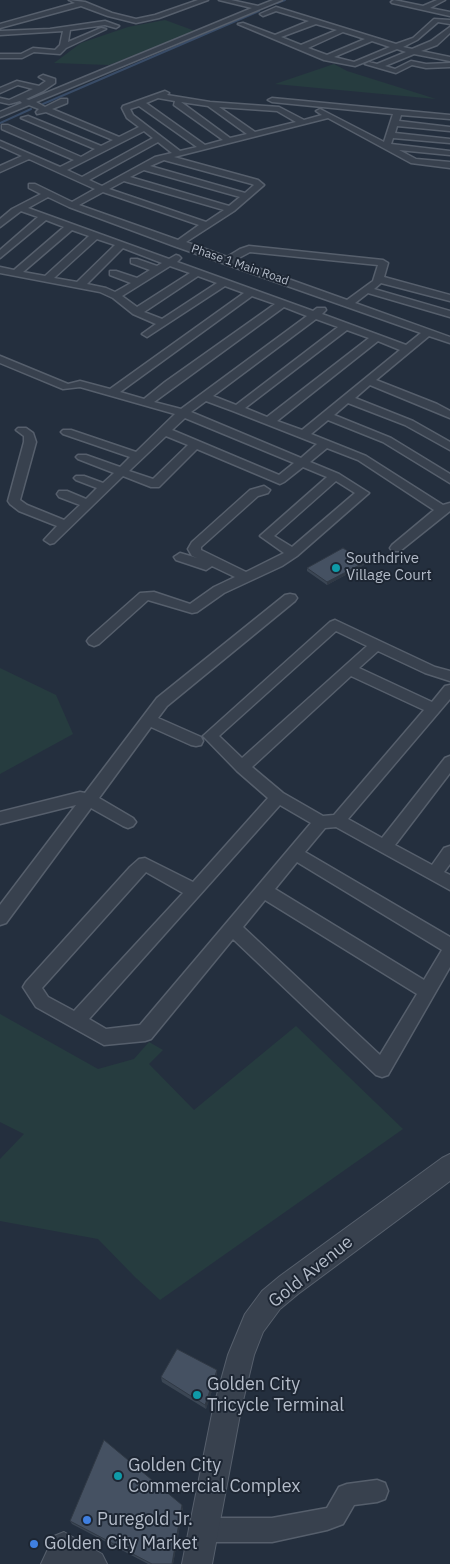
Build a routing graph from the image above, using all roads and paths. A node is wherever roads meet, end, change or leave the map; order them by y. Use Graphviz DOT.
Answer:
graph roads {
  1 [pos="72,0"];
  2 [pos="92,0"];
  3 [pos="205,0"];
  4 [pos="222,0"];
  5 [pos="255,0"];
  6 [pos="279,0"];
  7 [pos="416,0"];
  8 [pos="442,0"];
  9 [pos="394,2"];
  10 [pos="80,3"];
  11 [pos="244,5"];
  12 [pos="406,5"];
  13 [pos="66,8"];
  14 [pos="423,9"];
  15 [pos="450,9"];
  16 [pos="265,11"];
  17 [pos="441,13"];
  18 [pos="70,15"];
  19 [pos="110,15"];
  20 [pos="450,15"];
  21 [pos="304,17"];
  22 [pos="293,21"];
  23 [pos="316,21"];
  24 [pos="450,22"];
  25 [pos="286,24"];
  26 [pos="260,25"];
  27 [pos="329,25"];
  28 [pos="3,26"];
  29 [pos="278,27"];
  30 [pos="67,28"];
  31 [pos="251,29"];
  32 [pos="450,29"];
  33 [pos="343,30"];
  34 [pos="31,32"];
  35 [pos="312,32"];
  36 [pos="263,33"];
  37 [pos="0,34"];
  38 [pos="357,34"];
  39 [pos="274,38"];
  40 [pos="348,38"];
  41 [pos="296,39"];
  42 [pos="371,39"];
  43 [pos="287,42"];
  44 [pos="63,46"];
  45 [pos="396,47"];
  46 [pos="301,48"];
  47 [pos="322,49"];
  48 [pos="314,52"];
  49 [pos="414,52"];
  50 [pos="0,56"];
  51 [pos="22,56"];
  52 [pos="400,56"];
  53 [pos="327,58"];
  54 [pos="450,59"];
  55 [pos="446,65"];
  56 [pos="43,77"];
  57 [pos="40,89"];
  58 [pos="0,90"];
  59 [pos="19,98"];
  60 [pos="0,100"];
  61 [pos="179,100"];
  62 [pos="272,100"];
  63 [pos="64,101"];
  64 [pos="29,102"];
  65 [pos="141,103"];
  66 [pos="210,104"];
  67 [pos="319,105"];
  68 [pos="248,106"];
  69 [pos="4,110"];
  70 [pos="45,110"];
  71 [pos="398,112"];
  72 [pos="0,115"];
  73 [pos="328,116"];
  74 [pos="25,118"];
  75 [pos="450,118"];
  76 [pos="366,121"];
  77 [pos="304,122"];
  78 [pos="394,123"];
  79 [pos="3,128"];
  80 [pos="143,128"];
  81 [pos="278,129"];
  82 [pos="450,129"];
  83 [pos="254,135"];
  84 [pos="390,135"];
  85 [pos="158,138"];
  86 [pos="119,140"];
  87 [pos="229,141"];
  88 [pos="450,141"];
  89 [pos="0,143"];
  90 [pos="386,146"];
  91 [pos="204,148"];
  92 [pos="101,150"];
  93 [pos="450,153"];
  94 [pos="179,154"];
  95 [pos="30,156"];
  96 [pos="165,157"];
  97 [pos="81,160"];
  98 [pos="450,165"];
  99 [pos="143,167"];
  100 [pos="0,169"];
  101 [pos="61,170"];
  102 [pos="124,178"];
  103 [pos="82,180"];
  104 [pos="32,186"];
  105 [pos="102,189"];
  106 [pos="47,194"];
  107 [pos="247,196"];
  108 [pos="72,206"];
  109 [pos="21,208"];
  110 [pos="231,209"];
  111 [pos="45,216"];
  112 [pos="0,224"];
  113 [pos="206,225"];
  114 [pos="71,226"];
  115 [pos="96,235"];
  116 [pos="122,244"];
  117 [pos="177,244"];
  118 [pos="192,249"];
  119 [pos="0,255"];
  120 [pos="134,261"];
  121 [pos="228,261"];
  122 [pos="170,262"];
  123 [pos="0,270"];
  124 [pos="158,270"];
  125 [pos="17,272"];
  126 [pos="113,272"];
  127 [pos="197,272"];
  128 [pos="48,278"];
  129 [pos="379,279"];
  130 [pos="138,282"];
  131 [pos="224,282"];
  132 [pos="80,285"];
  133 [pos="367,290"];
  134 [pos="251,292"];
  135 [pos="116,296"];
  136 [pos="450,298"];
  137 [pos="336,299"];
  138 [pos="283,303"];
  139 [pos="349,303"];
  140 [pos="137,312"];
  141 [pos="315,314"];
  142 [pos="450,314"];
  143 [pos="163,323"];
  144 [pos="346,326"];
  145 [pos="428,332"];
  146 [pos="377,337"];
  147 [pos="450,340"];
  148 [pos="175,346"];
  149 [pos="408,349"];
  150 [pos="3,363"];
  151 [pos="369,381"];
  152 [pos="112,393"];
  153 [pos="204,396"];
  154 [pos="348,399"];
  155 [pos="146,403"];
  156 [pos="237,408"];
  157 [pos="183,413"];
  158 [pos="450,415"];
  159 [pos="327,416"];
  160 [pos="270,421"];
  161 [pos="22,430"];
  162 [pos="164,431"];
  163 [pos="67,432"];
  164 [pos="304,434"];
  165 [pos="326,443"];
  166 [pos="196,444"];
  167 [pos="450,447"];
  168 [pos="137,456"];
  169 [pos="82,457"];
  170 [pos="303,462"];
  171 [pos="121,471"];
  172 [pos="335,476"];
  173 [pos="80,478"];
  174 [pos="450,479"];
  175 [pos="104,487"];
  176 [pos="264,490"];
  177 [pos="63,494"];
  178 [pos="88,504"];
  179 [pos="446,508"];
  180 [pos="65,525"];
  181 [pos="50,540"];
  182 [pos="396,548"];
  183 [pos="292,553"];
  184 [pos="180,557"];
  185 [pos="241,578"];
  186 [pos="290,598"];
  187 [pos="94,641"];
  188 [pos="376,645"];
  189 [pos="349,669"];
  190 [pos="450,676"];
  191 [pos="450,690"];
  192 [pos="434,709"];
  193 [pos="148,720"];
  194 [pos="196,741"];
  195 [pos="450,762"];
  196 [pos="242,767"];
  197 [pos="278,796"];
  198 [pos="90,800"];
  199 [pos="0,818"];
  200 [pos="128,822"];
  201 [pos="329,822"];
  202 [pos="384,847"];
  203 [pos="450,852"];
  204 [pos="296,854"];
  205 [pos="434,874"];
  206 [pos="450,883"];
  207 [pos="195,891"];
  208 [pos="264,891"];
  209 [pos="0,918"];
  210 [pos="233,928"];
  211 [pos="450,946"];
  212 [pos="450,952"];
  213 [pos="427,991"];
  214 [pos="76,1021"];
  215 [pos="450,1166"];
  216 [pos="377,1491"];
  217 [pos="203,1530"];
  218 [pos="56,1564"];
  219 [pos="92,1564"];
  220 [pos="197,1564"];
  1 -- 10 [label="street"];
  2 -- 10 [label="street"];
  3 -- 19 [label="street"];
  4 -- 11 [label="street"];
  5 -- 11 [label="street"];
  6 -- 16 [label="street"];
  7 -- 12 [label="street"];
  8 -- 14 [label="street"];
  9 -- 12 [label="street"];
  10 -- 13 [label="street"];
  10 -- 19 [label="street"];
  11 -- 16 [label="street"];
  12 -- 14 [label="street"];
  13 -- 18 [label="street"];
  13 -- 28 [label="street"];
  14 -- 17 [label="street"];
  15 -- 17 [label="street"];
  16 -- 21 [label="street"];
  16 -- 22 [label="street"];
  16 -- 31 [label="street"];
  16 -- 64 [label="street"];
  17 -- 20 [label="street"];
  19 -- 28 [label="street"];
  21 -- 22 [label="street"];
  21 -- 23 [label="street"];
  22 -- 25 [label="street"];
  23 -- 27 [label="street"];
  23 -- 39 [label="street"];
  24 -- 45 [label="street"];
  26 -- 31 [label="street"];
  27 -- 33 [label="street"];
  27 -- 35 [label="street"];
  29 -- 36 [label="street"];
  30 -- 34 [label="street"];
  30 -- 44 [label="street"];
  30 -- 44 [label="street"];
  31 -- 36 [label="street"];
  32 -- 49 [label="street"];
  33 -- 38 [label="street"];
  33 -- 46 [label="street"];
  34 -- 37 [label="street"];
  34 -- 51 [label="street"];
  36 -- 39 [label="street"];
  38 -- 40 [label="street"];
  38 -- 42 [label="street"];
  39 -- 43 [label="street"];
  41 -- 43 [label="street"];
  42 -- 45 [label="street"];
  42 -- 53 [label="street"];
  43 -- 46 [label="street"];
  44 -- 51 [label="street"];
  45 -- 49 [label="street"];
  45 -- 53 [label="street"];
  46 -- 48 [label="street"];
  47 -- 48 [label="street"];
  48 -- 53 [label="street"];
  49 -- 52 [label="street"];
  49 -- 54 [label="street"];
  50 -- 51 [label="street"];
  52 -- 55 [label="street"];
  52 -- 55 [label="street"];
  56 -- 57 [label="street"];
  57 -- 58 [label="street"];
  57 -- 59 [label="street"];
  59 -- 60 [label="street"];
  59 -- 64 [label="street"];
  61 -- 65 [label="street"];
  61 -- 66 [label="street"];
  61 -- 87 [label="street"];
  62 -- 67 [label="street"];
  63 -- 70 [label="street"];
  64 -- 69 [label="street"];
  64 -- 70 [label="street"];
  65 -- 80 [label="street"];
  65 -- 91 [label="street"];
  66 -- 68 [label="street"];
  66 -- 83 [label="street"];
  67 -- 73 [label="street"];
  67 -- 76 [label="street"];
  68 -- 77 [label="street"];
  68 -- 81 [label="street"];
  69 -- 72 [label="street"];
  70 -- 74 [label="street"];
  70 -- 86 [label="street"];
  71 -- 75 [label="street"];
  71 -- 76 [label="street"];
  71 -- 78 [label="street"];
  73 -- 76 [label="street"];
  73 -- 77 [label="street"];
  74 -- 79 [label="street"];
  74 -- 92 [label="street"];
  76 -- 90 [label="street"];
  77 -- 81 [label="street"];
  78 -- 82 [label="street"];
  78 -- 84 [label="street"];
  79 -- 97 [label="street"];
  80 -- 85 [label="street"];
  80 -- 86 [label="street"];
  81 -- 83 [label="street"];
  83 -- 87 [label="street"];
  84 -- 88 [label="street"];
  84 -- 90 [label="street"];
  85 -- 94 [label="street"];
  85 -- 103 [label="street"];
  86 -- 92 [label="street"];
  87 -- 91 [label="street"];
  89 -- 95 [label="street"];
  90 -- 93 [label="street"];
  90 -- 98 [label="street"];
  91 -- 94 [label="street"];
  92 -- 97 [label="street"];
  94 -- 96 [label="street"];
  95 -- 100 [label="street"];
  95 -- 101 [label="street"];
  96 -- 99 [label="street"];
  96 -- 107 [label="street"];
  97 -- 101 [label="street"];
  99 -- 102 [label="street"];
  99 -- 107 [label="street"];
  101 -- 103 [label="street"];
  102 -- 105 [label="street"];
  102 -- 110 [label="street"];
  103 -- 105 [label="street"];
  104 -- 106 [label="street, Phase 1 Main Road"];
  105 -- 108 [label="street"];
  105 -- 113 [label="street"];
  106 -- 108 [label="street, Phase 1 Main Road"];
  106 -- 109 [label="street"];
  107 -- 110 [label="street"];
  108 -- 117 [label="street, Phase 1 Main Road"];
  109 -- 111 [label="street"];
  109 -- 112 [label="street"];
  110 -- 113 [label="street"];
  111 -- 114 [label="street"];
  111 -- 119 [label="street"];
  113 -- 117 [label="street"];
  114 -- 115 [label="street"];
  114 -- 125 [label="street"];
  115 -- 116 [label="street"];
  115 -- 128 [label="street"];
  116 -- 122 [label="street"];
  116 -- 132 [label="street"];
  117 -- 118 [label="street, Phase 1 Main Road"];
  118 -- 121 [label="street, Phase 1 Main Road"];
  118 -- 122 [label="street"];
  120 -- 124 [label="street"];
  121 -- 129 [label="street"];
  121 -- 137 [label="street, Phase 1 Main Road"];
  122 -- 124 [label="street"];
  122 -- 127 [label="street"];
  123 -- 125 [label="street"];
  124 -- 130 [label="street"];
  125 -- 128 [label="street"];
  126 -- 130 [label="street"];
  127 -- 131 [label="street"];
  127 -- 140 [label="street"];
  128 -- 132 [label="street"];
  129 -- 133 [label="street"];
  129 -- 136 [label="street"];
  130 -- 135 [label="street"];
  131 -- 134 [label="street"];
  131 -- 143 [label="street"];
  132 -- 135 [label="street"];
  133 -- 139 [label="street"];
  133 -- 142 [label="street"];
  134 -- 138 [label="street"];
  134 -- 148 [label="street"];
  135 -- 140 [label="street"];
  137 -- 139 [label="street, Phase 1 Main Road"];
  137 -- 141 [label="street"];
  138 -- 141 [label="street"];
  138 -- 155 [label="street"];
  139 -- 145 [label="street, Phase 1 Main Road"];
  140 -- 143 [label="street"];
  141 -- 144 [label="street"];
  141 -- 153 [label="street"];
  143 -- 148 [label="street"];
  144 -- 146 [label="street"];
  144 -- 156 [label="street"];
  145 -- 147 [label="street, Phase 1 Main Road"];
  145 -- 149 [label="street"];
  146 -- 149 [label="street"];
  146 -- 160 [label="street"];
  148 -- 152 [label="street"];
  149 -- 151 [label="street"];
  150 -- 152 [label="street"];
  151 -- 154 [label="street"];
  151 -- 158 [label="street"];
  152 -- 155 [label="street"];
  153 -- 156 [label="street"];
  153 -- 157 [label="street"];
  154 -- 159 [label="street"];
  154 -- 167 [label="street"];
  155 -- 157 [label="street"];
  156 -- 160 [label="street"];
  157 -- 162 [label="street"];
  157 -- 170 [label="street"];
  159 -- 164 [label="street"];
  159 -- 174 [label="street"];
  160 -- 164 [label="street"];
  161 -- 180 [label="street"];
  162 -- 166 [label="street"];
  162 -- 168 [label="street"];
  163 -- 168 [label="street"];
  164 -- 165 [label="street"];
  165 -- 170 [label="street"];
  165 -- 179 [label="street"];
  166 -- 170 [label="street"];
  166 -- 171 [label="street"];
  168 -- 171 [label="street"];
  169 -- 171 [label="street"];
  170 -- 172 [label="street"];
  171 -- 175 [label="street"];
  172 -- 183 [label="street"];
  172 -- 183 [label="street"];
  173 -- 175 [label="street"];
  175 -- 178 [label="street"];
  176 -- 185 [label="street"];
  177 -- 178 [label="street"];
  178 -- 180 [label="street"];
  179 -- 182 [label="street"];
  180 -- 181 [label="street"];
  183 -- 185 [label="street"];
  184 -- 185 [label="street"];
  185 -- 187 [label="street"];
  186 -- 193 [label="street"];
  188 -- 189 [label="street"];
  188 -- 190 [label="street"];
  188 -- 196 [label="street"];
  189 -- 192 [label="street"];
  189 -- 196 [label="street"];
  191 -- 192 [label="street"];
  192 -- 201 [label="street"];
  193 -- 194 [label="street"];
  193 -- 198 [label="street"];
  195 -- 202 [label="street"];
  196 -- 197 [label="street"];
  197 -- 201 [label="street"];
  197 -- 207 [label="street"];
  198 -- 199 [label="street"];
  198 -- 200 [label="street"];
  198 -- 209 [label="street"];
  201 -- 202 [label="street"];
  201 -- 204 [label="street"];
  202 -- 205 [label="street"];
  203 -- 205 [label="street"];
  204 -- 208 [label="street"];
  204 -- 211 [label="street"];
  205 -- 206 [label="street"];
  207 -- 214 [label="street"];
  207 -- 214 [label="street"];
  208 -- 210 [label="street"];
  208 -- 213 [label="street"];
  210 -- 213 [label="street"];
  210 -- 214 [label="street"];
  212 -- 213 [label="street"];
  215 -- 217 [label="street, Gold Avenue"];
  216 -- 217 [label="street"];
  217 -- 220 [label="street, Gold Avenue"];
  218 -- 219 [label="street"];
}
